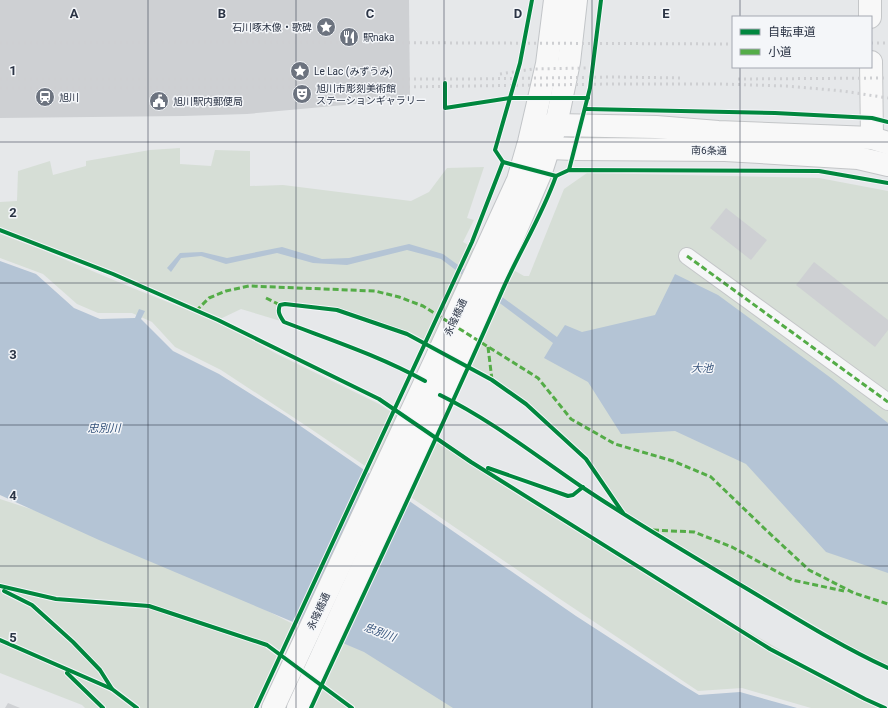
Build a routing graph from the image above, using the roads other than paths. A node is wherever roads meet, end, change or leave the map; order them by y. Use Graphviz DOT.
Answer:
graph roads {
  1 [pos="555,0"];
  2 [pos="576,0"];
  3 [pos="870,0"];
  4 [pos="870,16"];
  5 [pos="872,68"];
  6 [pos="556,125"];
  7 [pos="537,139"];
  8 [pos="880,141"];
  9 [pos="888,165"];
  10 [pos="687,256"];
  11 [pos="888,402"];
  12 [pos="425,406"];
  13 [pos="273,708"];
  14 [pos="298,708"];
  1 -- 7 [label="main road, 永隆橋通"];
  2 -- 6 [label="main road, 永隆橋通"];
  3 -- 4 [label="main road"];
  5 -- 8 [label="main road"];
  6 -- 7 [label="main road, 永隆橋通"];
  6 -- 8 [label="main road, 南6条通"];
  7 -- 9 [label="main road, 南6条通"];
  7 -- 12 [label="main road, 永隆橋通"];
  10 -- 11 [label="street"];
  12 -- 13 [label="main road, 永隆橋通"];
  12 -- 14 [label="main road, 永隆橋通"];
}
